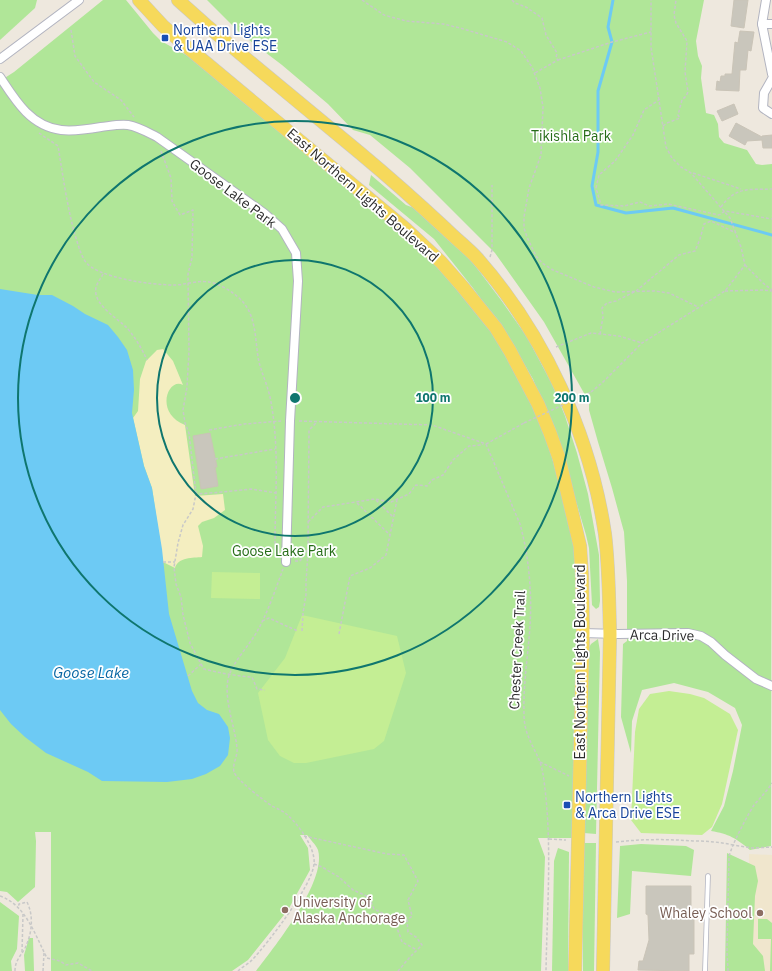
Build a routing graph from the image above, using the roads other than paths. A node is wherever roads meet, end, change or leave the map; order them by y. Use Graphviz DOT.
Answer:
graph roads {
  1 [pos="79,0"];
  2 [pos="139,0"];
  3 [pos="178,0"];
  4 [pos="766,0"];
  5 [pos="762,24"];
  6 [pos="772,24"];
  7 [pos="0,59"];
  8 [pos="772,74"];
  9 [pos="0,77"];
  10 [pos="772,78"];
  11 [pos="772,114"];
  12 [pos="286,562"];
  13 [pos="583,633"];
  14 [pos="610,634"];
  15 [pos="772,686"];
  16 [pos="708,876"];
  17 [pos="575,971"];
  18 [pos="602,971"];
  19 [pos="705,971"];
  1 -- 7 [label="street"];
  2 -- 13 [label="main road, East Northern Lights Boulevard"];
  3 -- 14 [label="main road, East Northern Lights Boulevard"];
  4 -- 5 [label="street"];
  5 -- 6 [label="street"];
  5 -- 8 [label="street"];
  9 -- 12 [label="street, Goose Lake Park"];
  10 -- 11 [label="street"];
  13 -- 14 [label="street, Arca Drive"];
  13 -- 17 [label="main road, East Northern Lights Boulevard"];
  14 -- 15 [label="street, Arca Drive"];
  14 -- 18 [label="main road, East Northern Lights Boulevard"];
  16 -- 19 [label="lane"];
}
